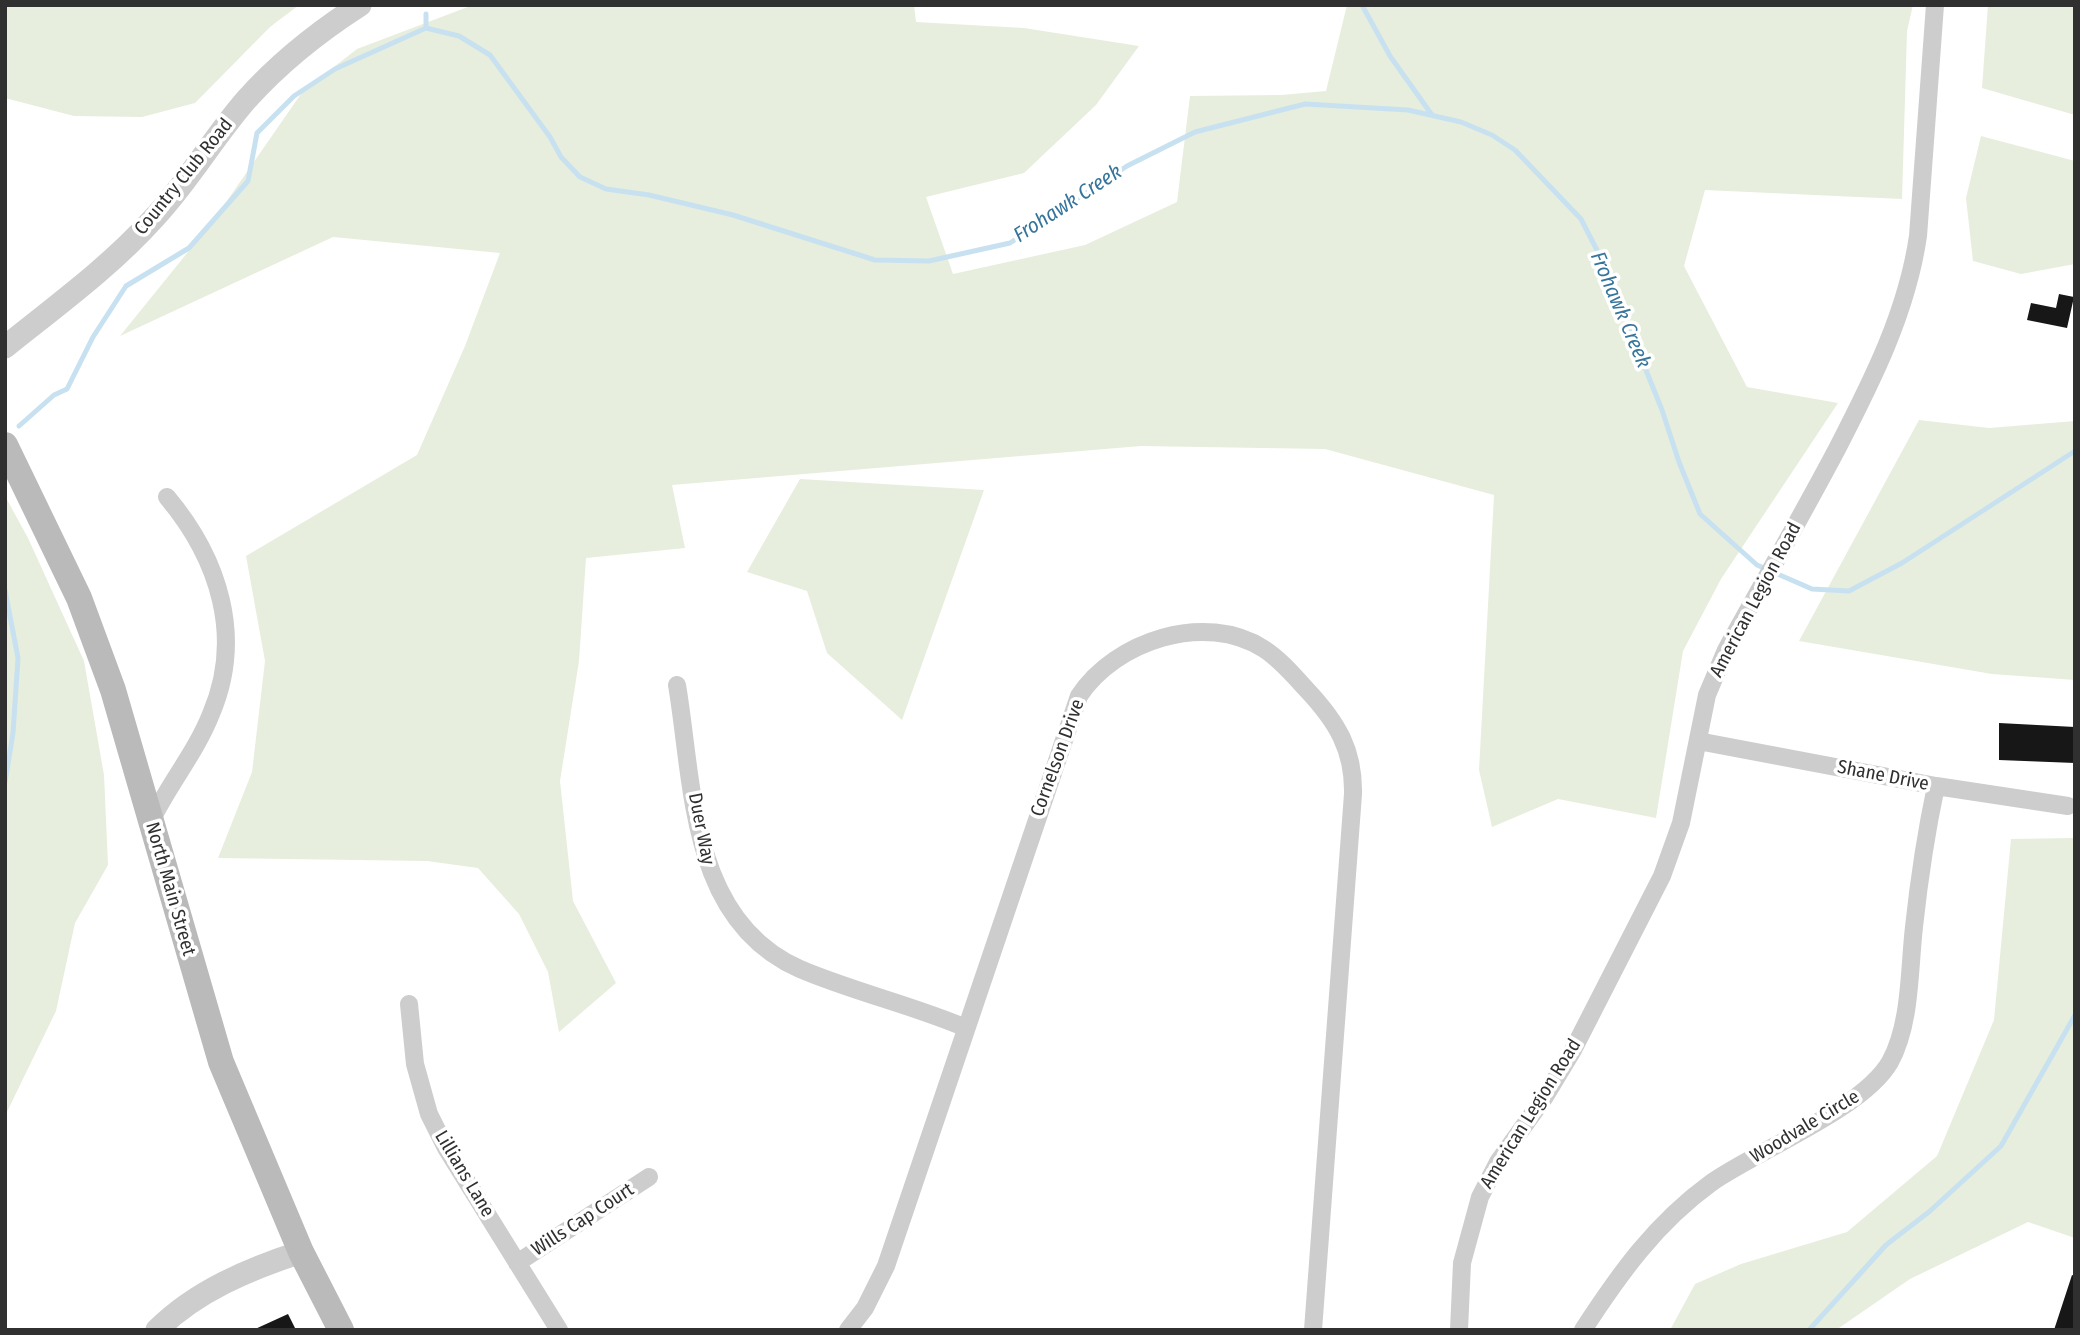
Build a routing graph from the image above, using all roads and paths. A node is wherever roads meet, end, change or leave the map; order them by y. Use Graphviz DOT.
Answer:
graph roads {
  1 [pos="360,5"];
  2 [pos="1935,5"];
  3 [pos="5,347"];
  4 [pos="5,445"];
  5 [pos="167,497"];
  6 [pos="677,685"];
  7 [pos="1698,741"];
  8 [pos="1936,786"];
  9 [pos="2068,806"];
  10 [pos="151,821"];
  11 [pos="409,1004"];
  12 [pos="966,1028"];
  13 [pos="649,1177"];
  14 [pos="301,1252"];
  15 [pos="517,1263"];
  16 [pos="157,1330"];
  17 [pos="341,1330"];
  18 [pos="559,1330"];
  19 [pos="848,1330"];
  20 [pos="1313,1330"];
  21 [pos="1459,1330"];
  22 [pos="1583,1330"];
  1 -- 3 [label="street, Country Club Road"];
  2 -- 7 [label="street, American Legion Road"];
  4 -- 10 [label="main road, North Main Street"];
  5 -- 10 [label="street"];
  6 -- 12 [label="street, Duer Way"];
  7 -- 8 [label="street, Shane Drive"];
  7 -- 21 [label="street, American Legion Road"];
  8 -- 9 [label="street, Shane Drive"];
  8 -- 22 [label="street, Woodvale Circle"];
  10 -- 14 [label="main road, North Main Street"];
  11 -- 15 [label="street, Lillians Lane"];
  12 -- 19 [label="street, Cornelson Drive"];
  12 -- 20 [label="street, Cornelson Drive"];
  13 -- 15 [label="street, Wills Cap Court"];
  14 -- 16 [label="street"];
  14 -- 17 [label="main road, North Main Street"];
  15 -- 18 [label="street, Lillians Lane"];
}
